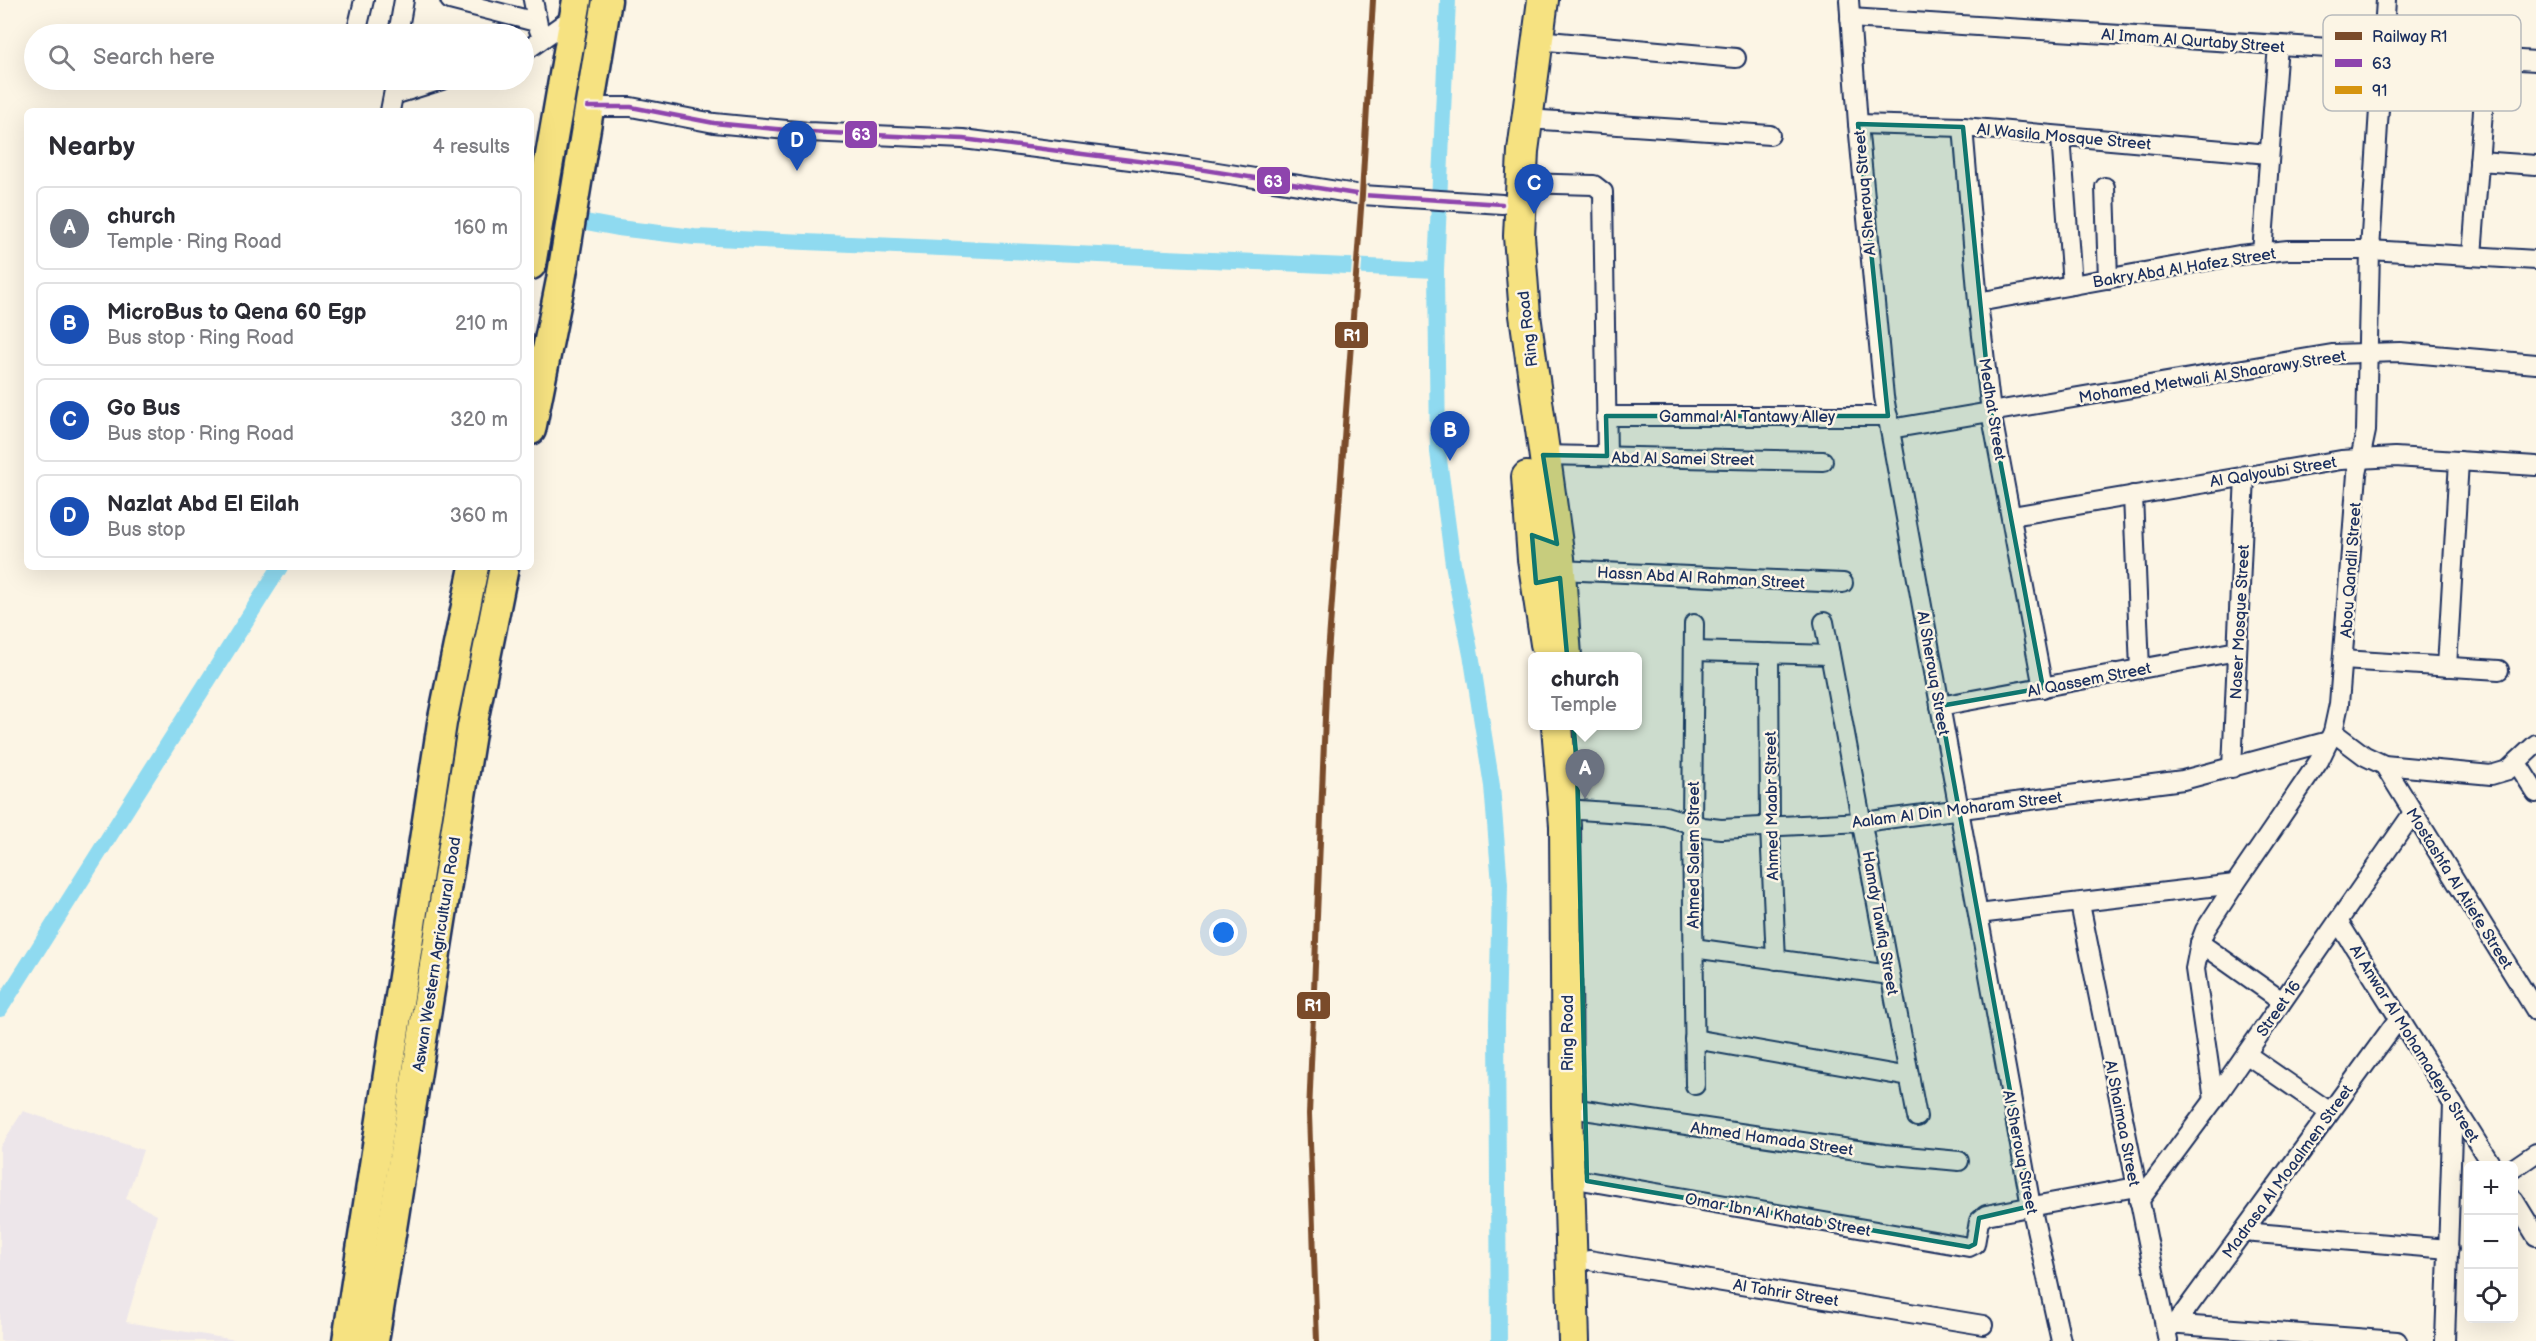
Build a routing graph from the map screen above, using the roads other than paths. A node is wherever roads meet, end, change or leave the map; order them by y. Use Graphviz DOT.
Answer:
graph roads {
  1 [pos="364,0"];
  2 [pos="404,0"];
  3 [pos="533,0"];
  4 [pos="607,0"];
  5 [pos="1525,0"];
  6 [pos="1543,0"];
  7 [pos="2386,0"];
  8 [pos="459,1"];
  9 [pos="575,8"];
  10 [pos="1850,9"];
  11 [pos="2385,15"];
  12 [pos="536,22"];
  13 [pos="358,24"];
  14 [pos="403,24"];
  15 [pos="543,40"];
  16 [pos="1537,40"];
  17 [pos="2278,45"];
  18 [pos="534,46"];
  19 [pos="2323,48"];
  20 [pos="1736,58"];
  21 [pos="2521,60"];
  22 [pos="2536,61"];
  23 [pos="409,90"];
  24 [pos="393,95"];
  25 [pos="588,107"];
  26 [pos="2379,111"];
  27 [pos="2483,111"];
  28 [pos="1527,119"];
  29 [pos="1858,124"];
  30 [pos="1963,127"];
  31 [pos="1770,135"];
  32 [pos="2061,136"];
  33 [pos="2269,154"];
  34 [pos="2479,161"];
  35 [pos="2536,165"];
  36 [pos="2105,187"];
  37 [pos="1512,194"];
  38 [pos="534,248"];
  39 [pos="2370,250"];
  40 [pos="2262,253"];
  41 [pos="2472,256"];
  42 [pos="2536,260"];
  43 [pos="2108,279"];
  44 [pos="2072,285"];
  45 [pos="1978,302"];
  46 [pos="2368,352"];
  47 [pos="2536,364"];
  48 [pos="1991,412"];
  49 [pos="534,415"];
  50 [pos="1606,416"];
  51 [pos="1889,423"];
  52 [pos="1543,455"];
  53 [pos="1607,456"];
  54 [pos="2360,458"];
  55 [pos="1822,461"];
  56 [pos="2459,462"];
  57 [pos="2536,466"];
  58 [pos="2246,475"];
  59 [pos="2133,495"];
  60 [pos="2012,516"];
  61 [pos="1543,535"];
  62 [pos="473,570"];
  63 [pos="503,570"];
  64 [pos="1552,578"];
  65 [pos="1843,583"];
  66 [pos="1824,622"];
  67 [pos="1694,624"];
  68 [pos="1694,651"];
  69 [pos="2237,651"];
  70 [pos="1547,652"];
  71 [pos="1565,652"];
  72 [pos="1769,653"];
  73 [pos="1830,655"];
  74 [pos="2343,660"];
  75 [pos="2447,667"];
  76 [pos="2140,669"];
  77 [pos="2499,670"];
  78 [pos="2043,688"];
  79 [pos="1940,706"];
  80 [pos="442,723"];
  81 [pos="472,727"];
  82 [pos="1557,730"];
  83 [pos="1573,730"];
  84 [pos="2331,736"];
  85 [pos="2536,744"];
  86 [pos="2517,763"];
  87 [pos="2384,765"];
  88 [pos="2232,768"];
  89 [pos="2536,793"];
  90 [pos="1580,810"];
  91 [pos="1959,810"];
  92 [pos="2413,813"];
  93 [pos="1863,822"];
  94 [pos="1692,823"];
  95 [pos="1770,828"];
  96 [pos="2235,884"];
  97 [pos="2080,904"];
  98 [pos="1978,914"];
  99 [pos="2338,921"];
  100 [pos="2200,943"];
  101 [pos="1693,948"];
  102 [pos="1776,960"];
  103 [pos="1890,975"];
  104 [pos="2282,1001"];
  105 [pos="2536,1011"];
  106 [pos="2399,1018"];
  107 [pos="1694,1039"];
  108 [pos="2246,1054"];
  109 [pos="1909,1077"];
  110 [pos="1695,1085"];
  111 [pos="2214,1100"];
  112 [pos="2453,1104"];
  113 [pos="1584,1110"];
  114 [pos="2330,1112"];
  115 [pos="1917,1118"];
  116 [pos="2536,1153"];
  117 [pos="1959,1161"];
  118 [pos="2489,1161"];
  119 [pos="2518,1165"];
  120 [pos="1587,1181"];
  121 [pos="2137,1194"];
  122 [pos="2031,1206"];
  123 [pos="2518,1207"];
  124 [pos="2243,1232"];
  125 [pos="2536,1236"];
  126 [pos="2449,1249"];
  127 [pos="1589,1260"];
  128 [pos="1983,1325"];
  129 [pos="2170,1330"];
  130 [pos="347,1341"];
  131 [pos="374,1341"];
  132 [pos="1574,1341"];
  133 [pos="1593,1341"];
  134 [pos="2061,1341"];
  135 [pos="2397,1341"];
  136 [pos="2445,1341"];
  1 -- 13 [label="street"];
  2 -- 14 [label="street"];
  3 -- 12 [label="street"];
  4 -- 25 [label="main road"];
  5 -- 37 [label="highway, Ring Road"];
  6 -- 16 [label="highway, Ring Road"];
  7 -- 11 [label="street, Abou Qandil Street"];
  8 -- 12 [label="street"];
  9 -- 15 [label="street"];
  9 -- 38 [label="main road"];
  10 -- 17 [label="street, Al Imam Al Qurtaby Street"];
  10 -- 29 [label="street, Al Sherouq Street"];
  12 -- 15 [label="street"];
  15 -- 18 [label="street"];
  16 -- 20 [label="street"];
  16 -- 28 [label="highway, Ring Road"];
  17 -- 19 [label="street, Al Imam Al Qurtaby Street"];
  17 -- 33 [label="street"];
  21 -- 22 [label="street, Al Imam Al Qurtaby Street"];
  23 -- 24 [label="street"];
  25 -- 37 [label="street"];
  25 -- 49 [label="main road"];
  26 -- 39 [label="street, Abou Qandil Street"];
  27 -- 34 [label="street"];
  28 -- 31 [label="street"];
  28 -- 37 [label="highway, Ring Road"];
  29 -- 30 [label="street, Al Wasila Mosque Street"];
  29 -- 51 [label="street, Al Sherouq Street"];
  30 -- 32 [label="street, Al Wasila Mosque Street"];
  30 -- 45 [label="street, Medhat Street"];
  32 -- 33 [label="street, Al Wasila Mosque Street"];
  32 -- 44 [label="street"];
  33 -- 40 [label="street"];
  34 -- 35 [label="street"];
  34 -- 41 [label="street"];
  36 -- 43 [label="street"];
  37 -- 50 [label="street"];
  37 -- 52 [label="highway, Ring Road"];
  37 -- 61 [label="highway, Ring Road"];
  39 -- 40 [label="street, Bakry Abd Al Hafez Street"];
  39 -- 41 [label="street, Bakry Abd Al Hafez Street"];
  39 -- 46 [label="street, Abou Qandil Street"];
  40 -- 43 [label="street, Bakry Abd Al Hafez Street"];
  41 -- 42 [label="street, Bakry Abd Al Hafez Street"];
  43 -- 44 [label="street, Bakry Abd Al Hafez Street"];
  44 -- 45 [label="street, Bakry Abd Al Hafez Street"];
  45 -- 48 [label="street, Medhat Street"];
  46 -- 47 [label="street, Mohamed Metwali Al Shaarawy Street"];
  46 -- 48 [label="street, Mohamed Metwali Al Shaarawy Street"];
  46 -- 54 [label="street, Abou Qandil Street"];
  48 -- 51 [label="street, Mohamed Metwali Al Shaarawy Street"];
  48 -- 60 [label="street, Medhat Street"];
  50 -- 51 [label="street, Gammal Al Tantawy Alley"];
  50 -- 53 [label="street"];
  51 -- 79 [label="street, Al Sherouq Street"];
  52 -- 53 [label="street, Abd Al Samei Street"];
  52 -- 61 [label="highway, Ring Road"];
  53 -- 55 [label="street, Abd Al Samei Street"];
  54 -- 56 [label="street, Al Qalyoubi Street"];
  54 -- 58 [label="street, Al Qalyoubi Street"];
  54 -- 74 [label="street, Abou Qandil Street"];
  56 -- 57 [label="street, Al Qalyoubi Street"];
  56 -- 75 [label="street"];
  58 -- 59 [label="street, Al Qalyoubi Street"];
  58 -- 69 [label="street, Naser Mosque Street"];
  59 -- 60 [label="street, Al Qalyoubi Street"];
  59 -- 76 [label="street"];
  60 -- 78 [label="street, Medhat Street"];
  61 -- 64 [label="highway, Ring Road"];
  62 -- 80 [label="main road, Aswan Western Agricultural Road"];
  63 -- 81 [label="main road, Aswan Western Agricultural Road"];
  64 -- 65 [label="street, Hassn Abd Al Rahman Street"];
  64 -- 70 [label="highway, Ring Road"];
  64 -- 71 [label="highway, Ring Road"];
  66 -- 73 [label="street, Hamdy Tawfiq Street"];
  67 -- 68 [label="street, Ahmed Salem Street"];
  68 -- 72 [label="street"];
  68 -- 94 [label="street, Ahmed Salem Street"];
  69 -- 76 [label="street, Al Qassem Street"];
  69 -- 88 [label="street, Naser Mosque Street"];
  72 -- 73 [label="street"];
  72 -- 95 [label="street, Ahmed Maabr Street"];
  73 -- 93 [label="street, Hamdy Tawfiq Street"];
  74 -- 75 [label="street"];
  74 -- 84 [label="street, Abou Qandil Street"];
  75 -- 77 [label="street"];
  76 -- 78 [label="street, Al Qassem Street"];
  78 -- 79 [label="street, Al Qassem Street"];
  79 -- 91 [label="street, Al Sherouq Street"];
  80 -- 81 [label="main road"];
  80 -- 130 [label="main road, Aswan Western Agricultural Road"];
  81 -- 131 [label="main road, Aswan Western Agricultural Road"];
  82 -- 132 [label="highway, Ring Road"];
  83 -- 90 [label="highway, Ring Road"];
  84 -- 87 [label="street"];
  84 -- 88 [label="street, Aalam Al Din Moharam Street"];
  84 -- 96 [label="street, Abou Qandil Street"];
  85 -- 86 [label="street"];
  86 -- 87 [label="street"];
  86 -- 89 [label="street"];
  87 -- 92 [label="street, Mostashfa Al Atiefe Street"];
  88 -- 91 [label="street, Aalam Al Din Moharam Street"];
  90 -- 94 [label="street, Aalam Al Din Moharam Street"];
  90 -- 113 [label="highway, Ring Road"];
  91 -- 93 [label="street, Aalam Al Din Moharam Street"];
  91 -- 98 [label="street, Al Sherouq Street"];
  92 -- 99 [label="street, Street 16"];
  92 -- 105 [label="street, Mostashfa Al Atiefe Street"];
  93 -- 95 [label="street, Aalam Al Din Moharam Street"];
  93 -- 103 [label="street, Hamdy Tawfiq Street"];
  94 -- 95 [label="street, Aalam Al Din Moharam Street"];
  94 -- 101 [label="street, Ahmed Salem Street"];
  95 -- 102 [label="street, Ahmed Maabr Street"];
  96 -- 97 [label="street"];
  96 -- 100 [label="street, Abou Qandil Street"];
  97 -- 98 [label="street"];
  97 -- 121 [label="street, Al Shaimaa Street"];
  98 -- 122 [label="street, Al Sherouq Street"];
  99 -- 104 [label="street, Street 16"];
  99 -- 106 [label="street, Al Anwar Al Mohamadeya Street"];
  100 -- 104 [label="street"];
  100 -- 111 [label="street, Abou Qandil Street"];
  101 -- 102 [label="street"];
  101 -- 107 [label="street, Ahmed Salem Street"];
  102 -- 103 [label="street"];
  103 -- 109 [label="street, Hamdy Tawfiq Street"];
  104 -- 108 [label="street, Street 16"];
  106 -- 112 [label="street, Al Anwar Al Mohamadeya Street"];
  106 -- 114 [label="street, Madrasa Al Moaalmen Street"];
  107 -- 109 [label="street"];
  107 -- 110 [label="street, Ahmed Salem Street"];
  108 -- 111 [label="street, Street 16"];
  108 -- 114 [label="street"];
  109 -- 115 [label="street, Hamdy Tawfiq Street"];
  111 -- 121 [label="street, Street 16"];
  112 -- 118 [label="street, Al Anwar Al Mohamadeya Street"];
  112 -- 126 [label="street"];
  113 -- 117 [label="street, Ahmed Hamada Street"];
  113 -- 120 [label="highway, Ring Road"];
  114 -- 124 [label="street, Madrasa Al Moaalmen Street"];
  116 -- 119 [label="street"];
  120 -- 122 [label="street, Omar Ibn Al Khatab Street"];
  120 -- 127 [label="highway, Ring Road"];
  121 -- 122 [label="street"];
  121 -- 129 [label="street, Al Shaimaa Street"];
  122 -- 134 [label="street, Al Sherouq Street"];
  123 -- 125 [label="street"];
  124 -- 126 [label="street"];
  124 -- 129 [label="street, Madrasa Al Moaalmen Street"];
  126 -- 136 [label="street"];
  127 -- 128 [label="street, Al Tahrir Street"];
  127 -- 133 [label="highway, Ring Road"];
  129 -- 135 [label="street"];
}
